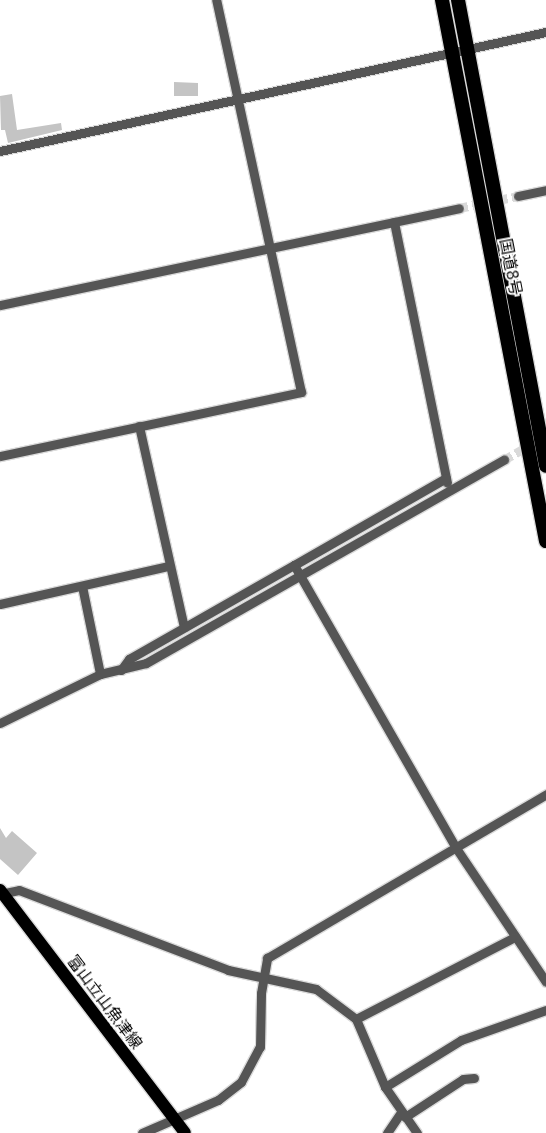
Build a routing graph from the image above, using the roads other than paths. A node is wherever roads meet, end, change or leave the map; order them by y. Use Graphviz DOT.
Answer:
graph roads {
  1 [pos="216,0"];
  2 [pos="442,0"];
  3 [pos="458,0"];
  4 [pos="546,32"];
  5 [pos="468,50"];
  6 [pos="452,53"];
  7 [pos="236,99"];
  8 [pos="0,152"];
  9 [pos="546,190"];
  10 [pos="518,196"];
  11 [pos="459,208"];
  12 [pos="394,222"];
  13 [pos="270,248"];
  14 [pos="0,305"];
  15 [pos="139,426"];
  16 [pos="0,456"];
  17 [pos="504,460"];
  18 [pos="546,466"];
  19 [pos="446,478"];
  20 [pos="449,490"];
  21 [pos="546,541"];
  22 [pos="294,565"];
  23 [pos="169,566"];
  24 [pos="299,575"];
  25 [pos="82,586"];
  26 [pos="0,604"];
  27 [pos="184,628"];
  28 [pos="121,670"];
  29 [pos="100,674"];
  30 [pos="0,723"];
  31 [pos="546,794"];
  32 [pos="456,848"];
  33 [pos="1,892"];
  34 [pos="515,937"];
  35 [pos="263,978"];
  36 [pos="546,982"];
  37 [pos="546,1010"];
  38 [pos="356,1019"];
  39 [pos="474,1078"];
  40 [pos="385,1087"];
  41 [pos="403,1115"];
  42 [pos="173,1118"];
  43 [pos="142,1133"];
  44 [pos="185,1133"];
  45 [pos="386,1133"];
  46 [pos="417,1133"];
  1 -- 7 [label="street"];
  2 -- 6 [label="highway, 国道8号"];
  3 -- 5 [label="highway, 国道8号"];
  4 -- 5 [label="street"];
  5 -- 6 [label="street"];
  5 -- 18 [label="highway, 国道8号"];
  6 -- 7 [label="street"];
  6 -- 21 [label="highway, 国道8号"];
  7 -- 8 [label="street"];
  7 -- 13 [label="street"];
  9 -- 10 [label="street"];
  11 -- 12 [label="street"];
  12 -- 13 [label="street"];
  12 -- 19 [label="street"];
  13 -- 14 [label="street"];
  13 -- 15 [label="street"];
  15 -- 16 [label="street"];
  15 -- 23 [label="street"];
  17 -- 20 [label="street"];
  19 -- 20 [label="street"];
  19 -- 22 [label="street"];
  20 -- 24 [label="street"];
  22 -- 24 [label="street"];
  22 -- 27 [label="street"];
  23 -- 25 [label="street"];
  23 -- 27 [label="street"];
  24 -- 28 [label="street"];
  24 -- 32 [label="street"];
  25 -- 26 [label="street"];
  25 -- 29 [label="street"];
  27 -- 28 [label="street"];
  28 -- 29 [label="street"];
  29 -- 30 [label="street"];
  31 -- 32 [label="street"];
  32 -- 34 [label="street"];
  32 -- 35 [label="street"];
  33 -- 35 [label="street"];
  33 -- 42 [label="main road, 富山立山魚津線"];
  34 -- 36 [label="street"];
  34 -- 38 [label="street"];
  35 -- 38 [label="street"];
  35 -- 42 [label="street"];
  37 -- 40 [label="street"];
  38 -- 40 [label="street"];
  39 -- 41 [label="street"];
  40 -- 41 [label="street"];
  41 -- 45 [label="street"];
  41 -- 46 [label="street"];
  42 -- 43 [label="street"];
  42 -- 44 [label="main road, 富山立山魚津線"];
}
